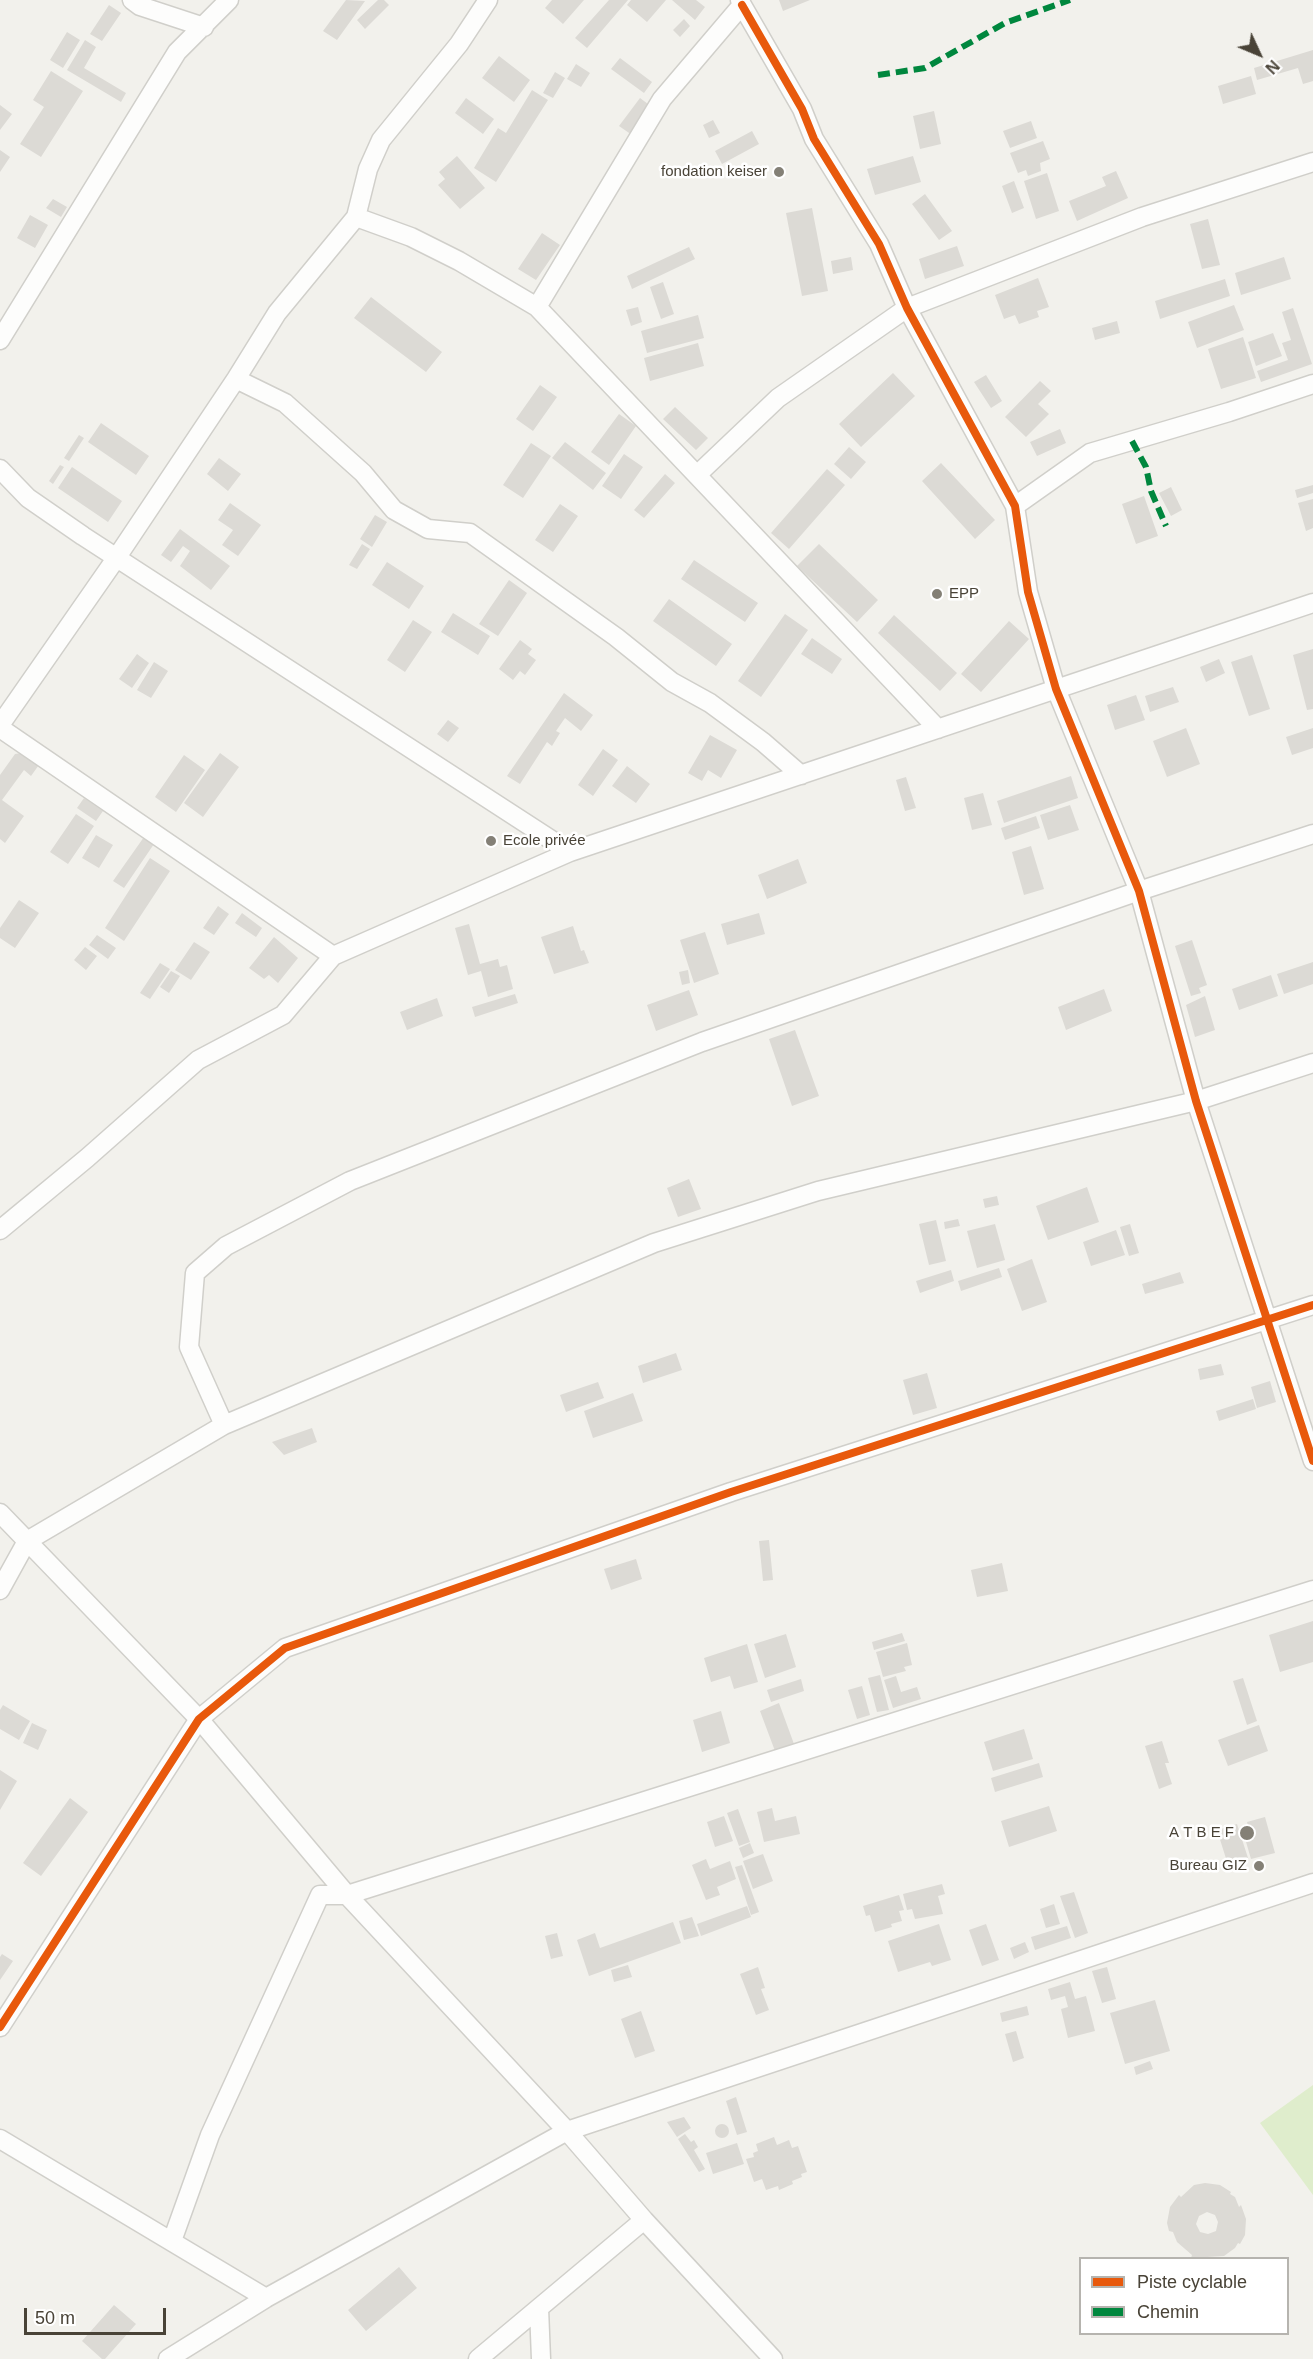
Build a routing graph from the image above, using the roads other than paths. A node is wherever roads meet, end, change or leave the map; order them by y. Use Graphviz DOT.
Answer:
graph roads {
  1 [pos="132,0"];
  2 [pos="229,0"];
  3 [pos="488,0"];
  4 [pos="741,3"];
  5 [pos="204,27"];
  6 [pos="1313,162"];
  7 [pos="356,217"];
  8 [pos="537,307"];
  9 [pos="907,308"];
  10 [pos="0,340"];
  11 [pos="236,379"];
  12 [pos="1313,384"];
  13 [pos="0,469"];
  14 [pos="698,474"];
  15 [pos="1015,506"];
  16 [pos="117,557"];
  17 [pos="1313,603"];
  18 [pos="1056,689"];
  19 [pos="0,727"];
  20 [pos="938,729"];
  21 [pos="801,774"];
  22 [pos="1313,834"];
  23 [pos="570,852"];
  24 [pos="1139,891"];
  25 [pos="333,956"];
  26 [pos="1313,1063"];
  27 [pos="1196,1101"];
  28 [pos="0,1230"];
  29 [pos="1313,1305"];
  30 [pos="1267,1320"];
  31 [pos="224,1425"];
  32 [pos="1313,1461"];
  33 [pos="0,1513"];
  34 [pos="27,1541"];
  35 [pos="0,1590"];
  36 [pos="1313,1590"];
  37 [pos="199,1719"];
  38 [pos="1313,1883"];
  39 [pos="347,1895"];
  40 [pos="0,2027"];
  41 [pos="567,2131"];
  42 [pos="0,2139"];
  43 [pos="645,2220"];
  44 [pos="172,2241"];
  45 [pos="266,2298"];
  46 [pos="539,2308"];
  47 [pos="168,2359"];
  48 [pos="478,2359"];
  49 [pos="541,2359"];
  50 [pos="773,2359"];
  1 -- 5 [label="street"];
  2 -- 5 [label="street"];
  3 -- 7 [label="street"];
  4 -- 8 [label="street"];
  4 -- 9 [label="street"];
  5 -- 10 [label="street"];
  6 -- 9 [label="street"];
  7 -- 8 [label="street"];
  7 -- 11 [label="street"];
  8 -- 14 [label="street"];
  9 -- 14 [label="street"];
  9 -- 15 [label="street"];
  11 -- 16 [label="street"];
  11 -- 21 [label="street"];
  12 -- 15 [label="street"];
  13 -- 16 [label="street"];
  14 -- 20 [label="street"];
  15 -- 18 [label="street"];
  16 -- 19 [label="street"];
  16 -- 23 [label="street"];
  17 -- 18 [label="street"];
  18 -- 20 [label="street"];
  18 -- 24 [label="street"];
  19 -- 25 [label="street"];
  20 -- 21 [label="street"];
  21 -- 23 [label="street"];
  22 -- 24 [label="street"];
  23 -- 25 [label="street"];
  24 -- 27 [label="street"];
  24 -- 31 [label="street"];
  25 -- 28 [label="street"];
  26 -- 27 [label="street"];
  27 -- 30 [label="street"];
  27 -- 31 [label="street"];
  29 -- 30 [label="street"];
  30 -- 32 [label="street"];
  30 -- 37 [label="street"];
  31 -- 34 [label="street"];
  33 -- 34 [label="street"];
  34 -- 35 [label="street"];
  34 -- 37 [label="street"];
  36 -- 39 [label="street"];
  37 -- 39 [label="street"];
  37 -- 40 [label="street"];
  38 -- 41 [label="street"];
  39 -- 41 [label="street"];
  39 -- 44 [label="street"];
  41 -- 43 [label="street"];
  41 -- 45 [label="street"];
  42 -- 44 [label="street"];
  43 -- 46 [label="street"];
  43 -- 50 [label="street"];
  44 -- 45 [label="street"];
  45 -- 47 [label="street"];
  46 -- 48 [label="street"];
  46 -- 49 [label="street"];
}
